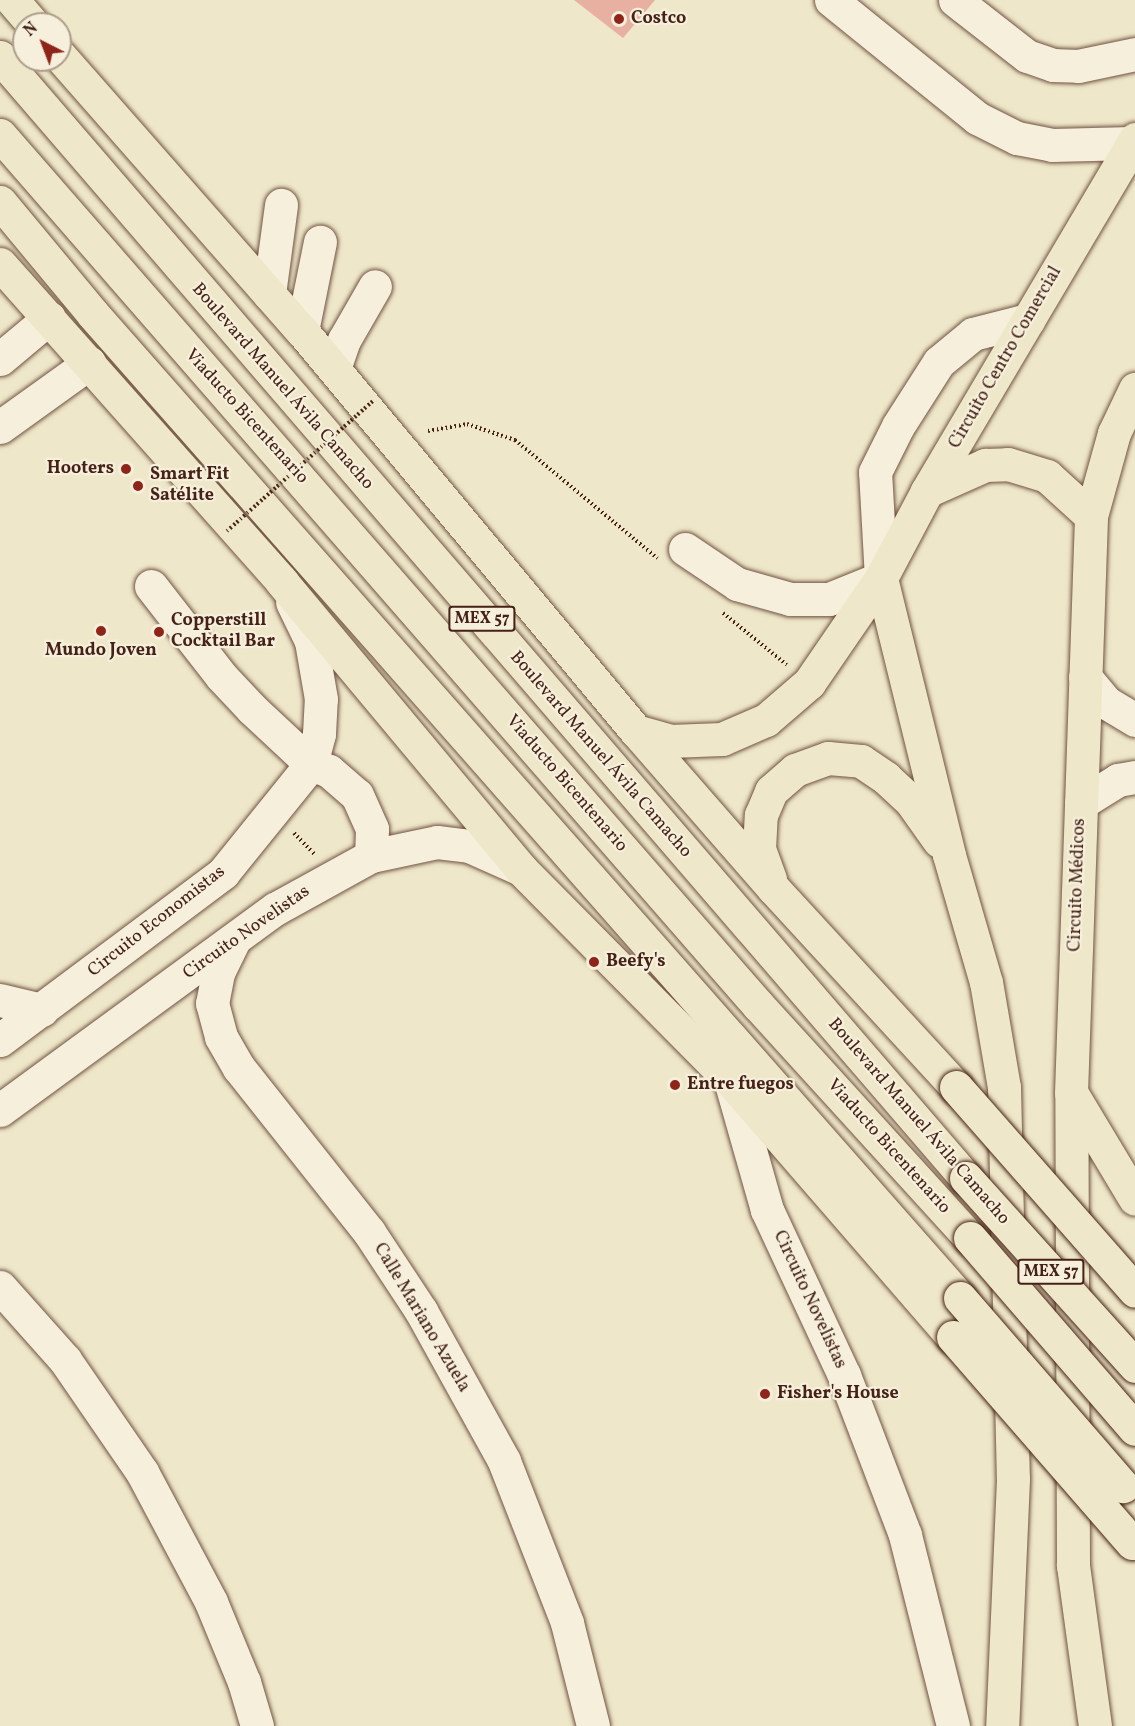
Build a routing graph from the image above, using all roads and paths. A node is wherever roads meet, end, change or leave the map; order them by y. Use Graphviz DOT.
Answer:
graph roads {
  1 [pos="12,0"];
  2 [pos="831,0"];
  3 [pos="955,0"];
  4 [pos="22,12"];
  5 [pos="1135,54"];
  6 [pos="0,57"];
  7 [pos="72,70"];
  8 [pos="0,135"];
  9 [pos="1134,142"];
  10 [pos="0,202"];
  11 [pos="281,205"];
  12 [pos="320,242"];
  13 [pos="0,264"];
  14 [pos="375,286"];
  15 [pos="269,294"];
  16 [pos="49,318"];
  17 [pos="1028,320"];
  18 [pos="302,331"];
  19 [pos="0,359"];
  20 [pos="89,363"];
  21 [pos="334,369"];
  22 [pos="1135,389"];
  23 [pos="375,399"];
  24 [pos="0,428"];
  25 [pos="428,431"];
  26 [pos="927,491"];
  27 [pos="1091,516"];
  28 [pos="227,531"];
  29 [pos="673,556"];
  30 [pos="881,578"];
  31 [pos="282,582"];
  32 [pos="151,586"];
  33 [pos="717,608"];
  34 [pos="1085,677"];
  35 [pos="809,683"];
  36 [pos="1135,720"];
  37 [pos="636,731"];
  38 [pos="311,764"];
  39 [pos="1135,777"];
  40 [pos="1081,803"];
  41 [pos="274,812"];
  42 [pos="949,855"];
  43 [pos="371,856"];
  44 [pos="521,869"];
  45 [pos="333,874"];
  46 [pos="774,889"];
  47 [pos="233,942"];
  48 [pos="0,1000"];
  49 [pos="42,1010"];
  50 [pos="0,1040"];
  51 [pos="730,1080"];
  52 [pos="1071,1093"];
  53 [pos="0,1110"];
  54 [pos="1135,1199"];
  55 [pos="0,1287"];
  56 [pos="1135,1291"];
  57 [pos="1135,1366"];
  58 [pos="1135,1429"];
  59 [pos="1129,1493"];
  60 [pos="1134,1544"];
  61 [pos="257,1726"];
  62 [pos="593,1726"];
  63 [pos="952,1726"];
  64 [pos="1002,1726"];
  65 [pos="1095,1726"];
  1 -- 4 [label="main road"];
  2 -- 9 [label="street"];
  3 -- 5 [label="street"];
  6 -- 57 [label="main road, Boulevard Manuel Ávila Camacho / MEX 57, bridge"];
  7 -- 15 [label="main road"];
  8 -- 58 [label="main road, Viaducto Bicentenario, bridge"];
  9 -- 17 [label="main road, Circuito Centro Comercial"];
  10 -- 59 [label="main road, bridge"];
  11 -- 15 [label="street"];
  12 -- 18 [label="street"];
  13 -- 16 [label="main road"];
  14 -- 21 [label="street"];
  15 -- 18 [label="main road"];
  16 -- 19 [label="street"];
  16 -- 20 [label="main road"];
  17 -- 26 [label="main road, Circuito Centro Comercial"];
  17 -- 30 [label="street"];
  18 -- 21 [label="main road"];
  20 -- 24 [label="street"];
  20 -- 31 [label="main road"];
  21 -- 37 [label="main road"];
  22 -- 27 [label="main road, Circuito Médicos"];
  23 -- 28 [label="path, bridge"];
  25 -- 29 [label="path"];
  26 -- 27 [label="main road"];
  26 -- 30 [label="main road, Circuito Centro Comercial"];
  27 -- 34 [label="main road, Circuito Médicos"];
  29 -- 30 [label="street"];
  30 -- 35 [label="main road, Circuito Centro Comercial"];
  30 -- 42 [label="main road"];
  31 -- 38 [label="street, Circuito Economistas"];
  31 -- 44 [label="main road"];
  32 -- 38 [label="street"];
  33 -- 35 [label="path"];
  34 -- 36 [label="street"];
  34 -- 40 [label="main road, Circuito Médicos"];
  35 -- 37 [label="main road, Circuito Centro Comercial"];
  37 -- 46 [label="main road"];
  38 -- 41 [label="street, Circuito Economistas"];
  38 -- 43 [label="street"];
  39 -- 40 [label="street"];
  40 -- 52 [label="main road, Circuito Médicos"];
  41 -- 45 [label="path"];
  41 -- 49 [label="street, Circuito Economistas"];
  42 -- 46 [label="main road"];
  42 -- 64 [label="main road"];
  43 -- 44 [label="street, Circuito Novelistas"];
  43 -- 45 [label="street, Circuito Novelistas"];
  44 -- 51 [label="main road"];
  45 -- 47 [label="street, Circuito Novelistas"];
  46 -- 56 [label="main road, bridge"];
  47 -- 53 [label="street, Circuito Novelistas"];
  47 -- 62 [label="street, Calle Mariano Azuela"];
  48 -- 49 [label="street"];
  49 -- 50 [label="street, Circuito Economistas"];
  51 -- 60 [label="main road, bridge"];
  51 -- 63 [label="street, Circuito Novelistas"];
  52 -- 54 [label="main road"];
  52 -- 65 [label="main road, Circuito Médicos"];
  55 -- 61 [label="street"];
}
